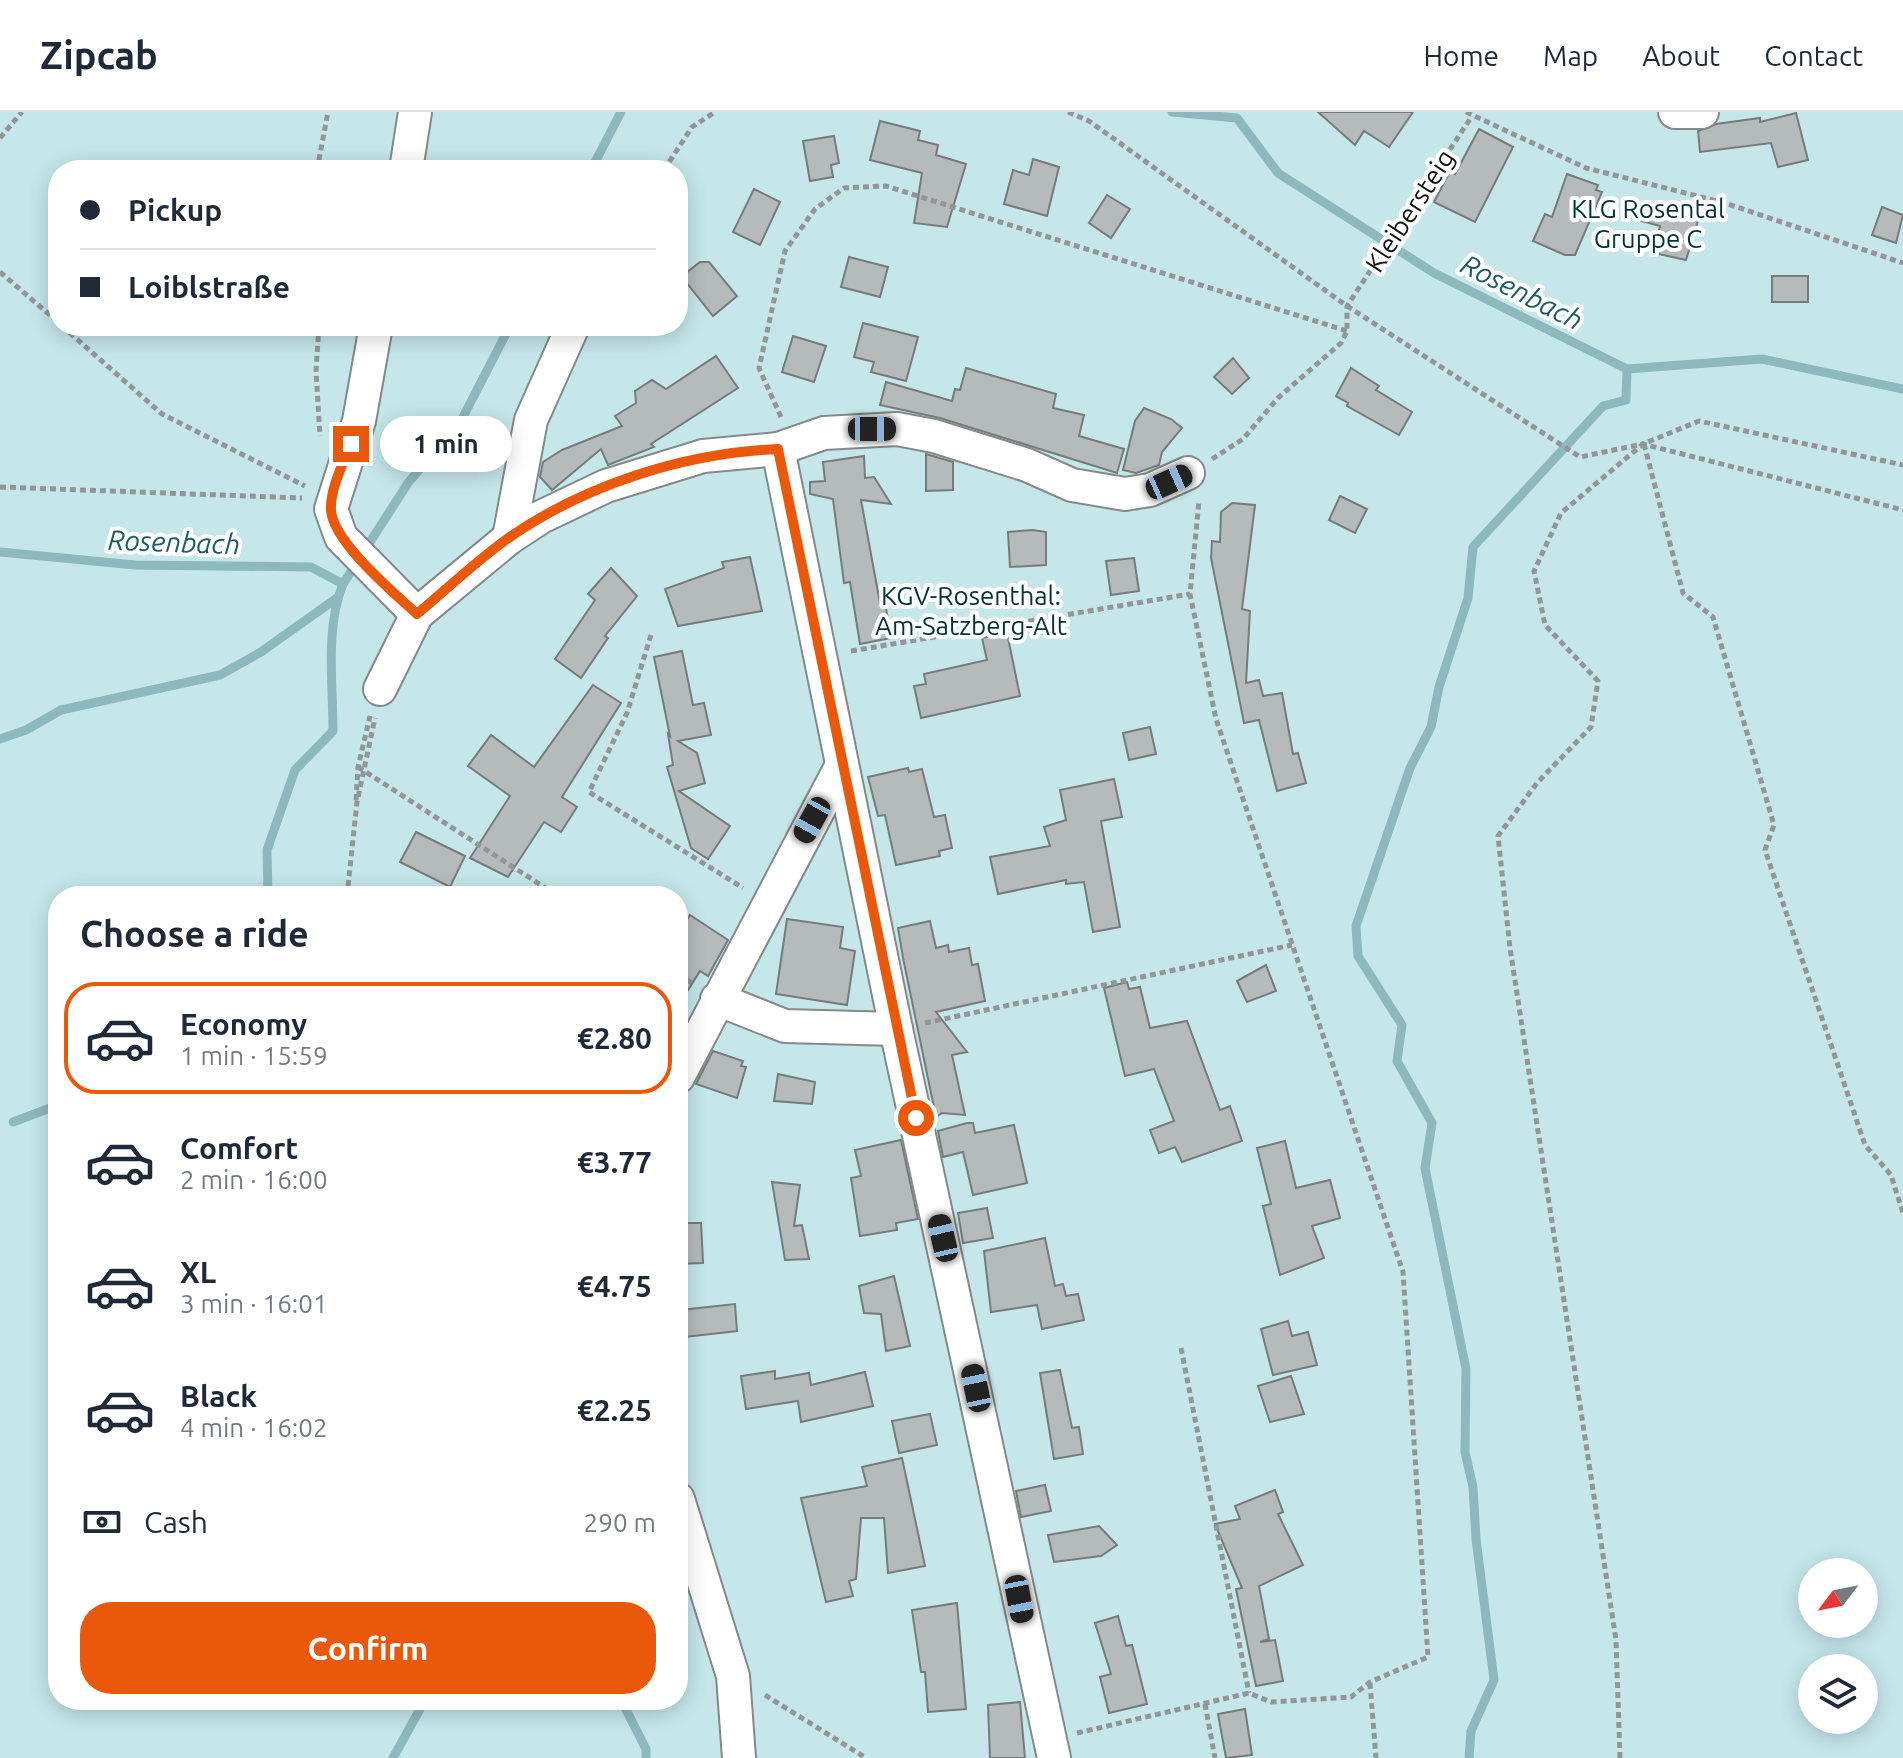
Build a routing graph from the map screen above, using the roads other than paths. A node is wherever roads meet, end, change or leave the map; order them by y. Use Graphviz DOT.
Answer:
graph roads {
  1 [pos="415,112"];
  2 [pos="1675,112"];
  3 [pos="1702,112"];
  4 [pos="408,160"];
  5 [pos="374,336"];
  6 [pos="569,336"];
  7 [pos="778,449"];
  8 [pos="1188,473"];
  9 [pos="509,538"];
  10 [pos="409,607"];
  11 [pos="375,701"];
  12 [pos="842,765"];
  13 [pos="717,999"];
  14 [pos="896,1029"];
  15 [pos="688,1057"];
  16 [pos="688,1531"];
  17 [pos="1052,1753"];
  18 [pos="739,1758"];
  1 -- 4 [label="street"];
  2 -- 3 [label="street"];
  5 -- 10 [label="street"];
  6 -- 9 [label="street"];
  7 -- 8 [label="street"];
  7 -- 9 [label="street"];
  7 -- 12 [label="street"];
  9 -- 10 [label="street"];
  10 -- 11 [label="street"];
  12 -- 13 [label="street"];
  12 -- 14 [label="street"];
  13 -- 14 [label="street"];
  13 -- 15 [label="street"];
  14 -- 17 [label="street"];
  16 -- 18 [label="street"];
}
